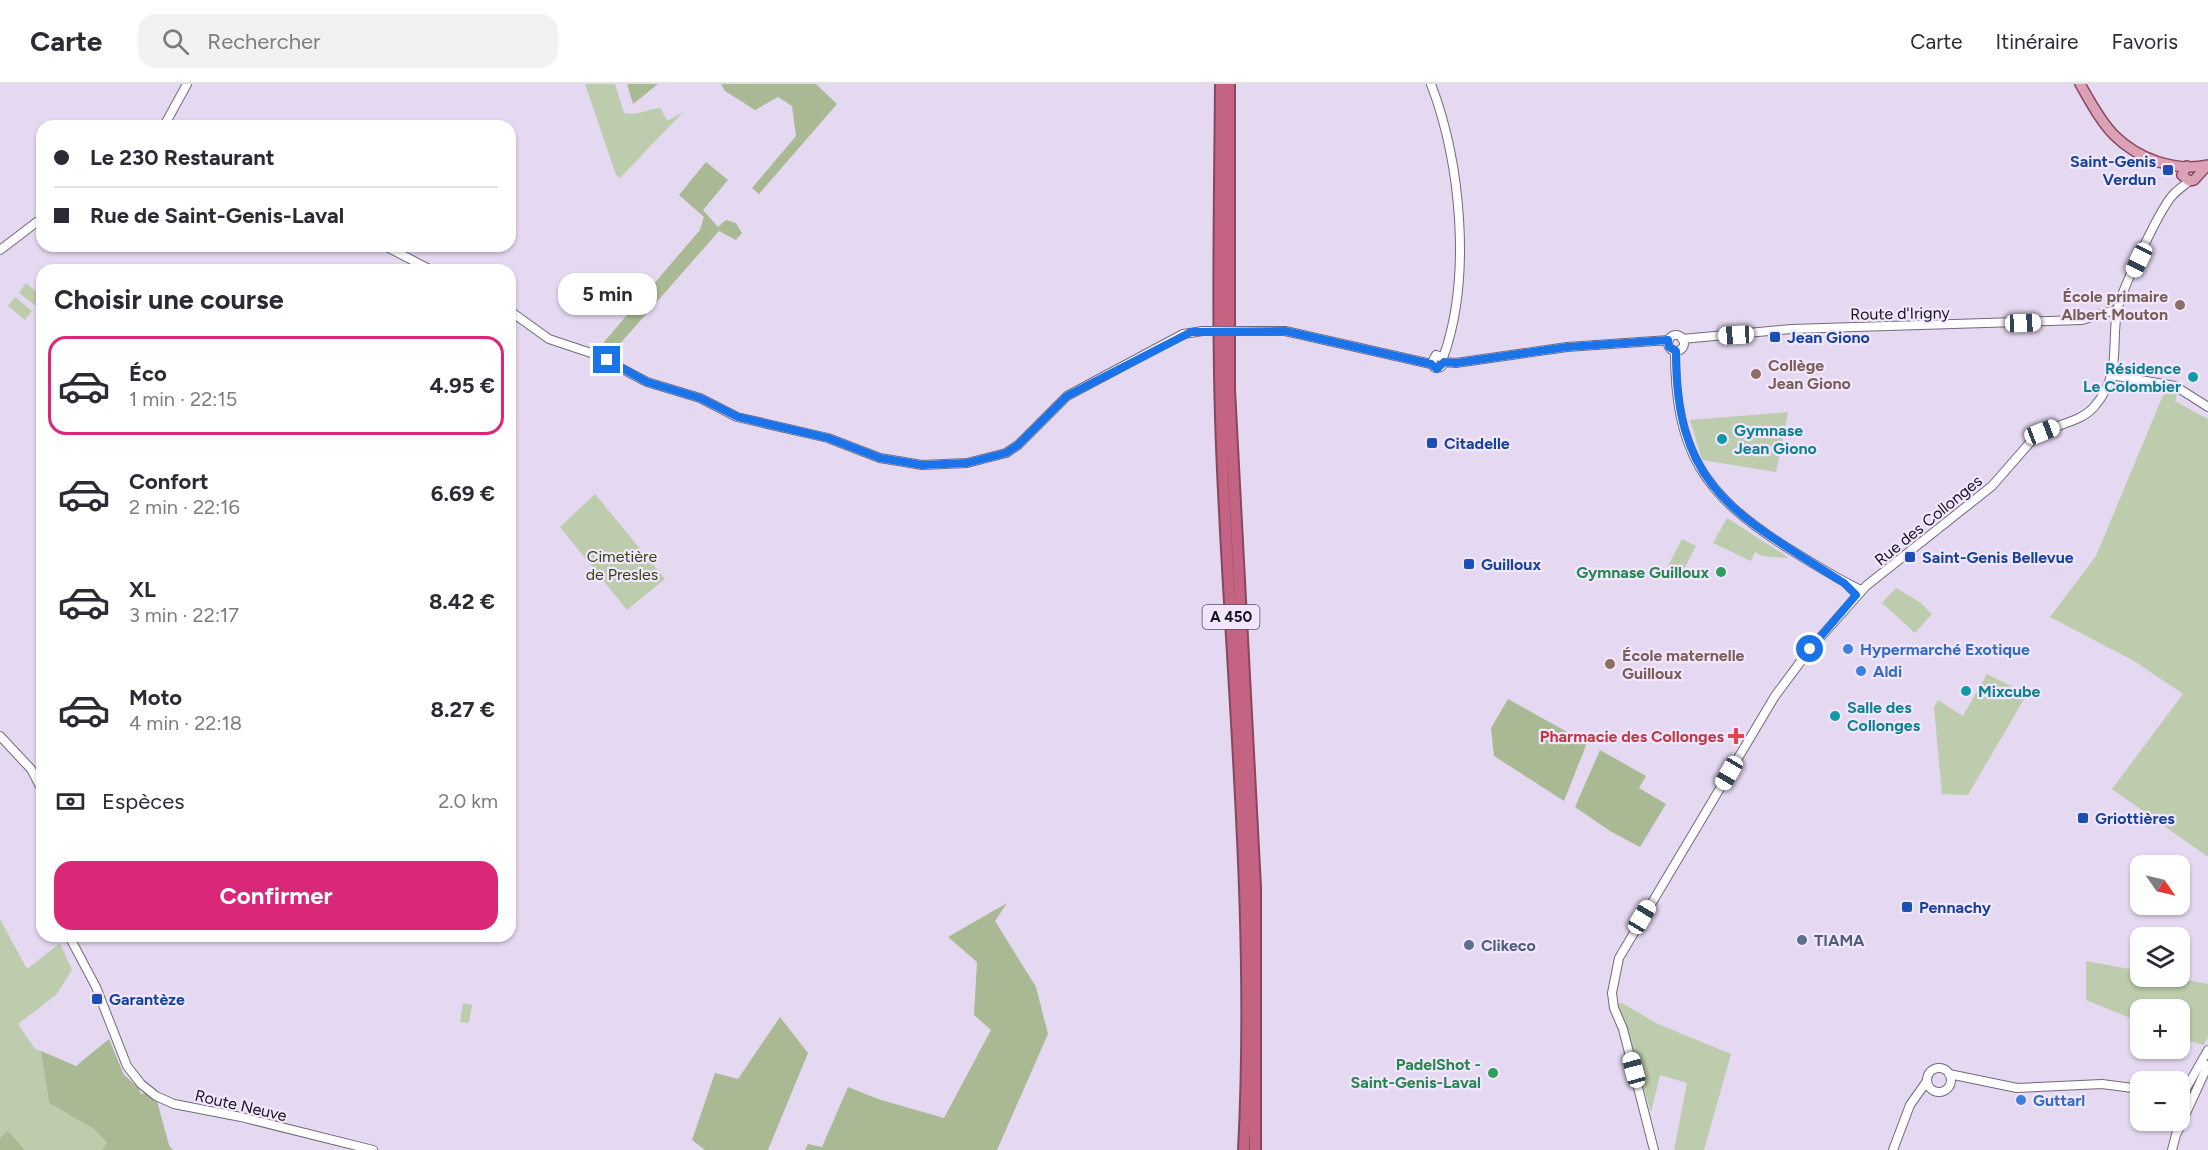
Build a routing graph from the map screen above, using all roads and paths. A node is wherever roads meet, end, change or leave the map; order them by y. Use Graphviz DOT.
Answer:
graph roads {
  1 [pos="187,84"];
  2 [pos="1221,84"];
  3 [pos="1229,84"];
  4 [pos="1431,84"];
  5 [pos="2080,84"];
  6 [pos="167,120"];
  7 [pos="2208,165"];
  8 [pos="2189,173"];
  9 [pos="36,223"];
  10 [pos="0,250"];
  11 [pos="396,252"];
  12 [pos="420,264"];
  13 [pos="2118,309"];
  14 [pos="516,315"];
  15 [pos="1682,339"];
  16 [pos="1668,340"];
  17 [pos="1676,351"];
  18 [pos="1444,360"];
  19 [pos="2111,375"];
  20 [pos="2208,407"];
  21 [pos="1858,593"];
  22 [pos="0,736"];
  23 [pos="36,779"];
  24 [pos="72,942"];
  25 [pos="2208,1050"];
  26 [pos="2208,1065"];
  27 [pos="1949,1074"];
  28 [pos="1975,1081"];
  29 [pos="1928,1084"];
  30 [pos="1950,1084"];
  31 [pos="2190,1084"];
  32 [pos="2130,1088"];
  33 [pos="2190,1088"];
  34 [pos="2177,1131"];
  35 [pos="2177,1131"];
  36 [pos="2176,1135"];
  37 [pos="373,1150"];
  38 [pos="1245,1150"];
  39 [pos="1255,1150"];
  40 [pos="1654,1150"];
  41 [pos="1893,1150"];
  42 [pos="2172,1150"];
  1 -- 6 [label="street"];
  2 -- 38 [label="highway, A 450"];
  3 -- 39 [label="highway, A 450"];
  4 -- 18 [label="street"];
  5 -- 8 [label="main road"];
  7 -- 8 [label="main road"];
  8 -- 13 [label="street, Rue des Collonges"];
  9 -- 10 [label="street"];
  11 -- 12 [label="street"];
  13 -- 15 [label="street, Route d'Irigny"];
  13 -- 19 [label="street, Rue des Collonges"];
  14 -- 18 [label="street, bridge"];
  15 -- 16 [label="street"];
  15 -- 17 [label="street"];
  16 -- 17 [label="street"];
  16 -- 18 [label="street"];
  17 -- 21 [label="street"];
  19 -- 20 [label="street"];
  19 -- 21 [label="street, Rue des Collonges"];
  21 -- 40 [label="street, Rue des Collonges"];
  22 -- 23 [label="street"];
  24 -- 37 [label="street, Route Neuve"];
  25 -- 31 [label="street"];
  26 -- 33 [label="street"];
  27 -- 28 [label="street"];
  27 -- 29 [label="street"];
  27 -- 30 [label="street"];
  28 -- 30 [label="street"];
  28 -- 32 [label="street"];
  29 -- 30 [label="street"];
  29 -- 41 [label="street"];
  34 -- 36 [label="street"];
  35 -- 36 [label="street"];
  36 -- 42 [label="street"];
}
